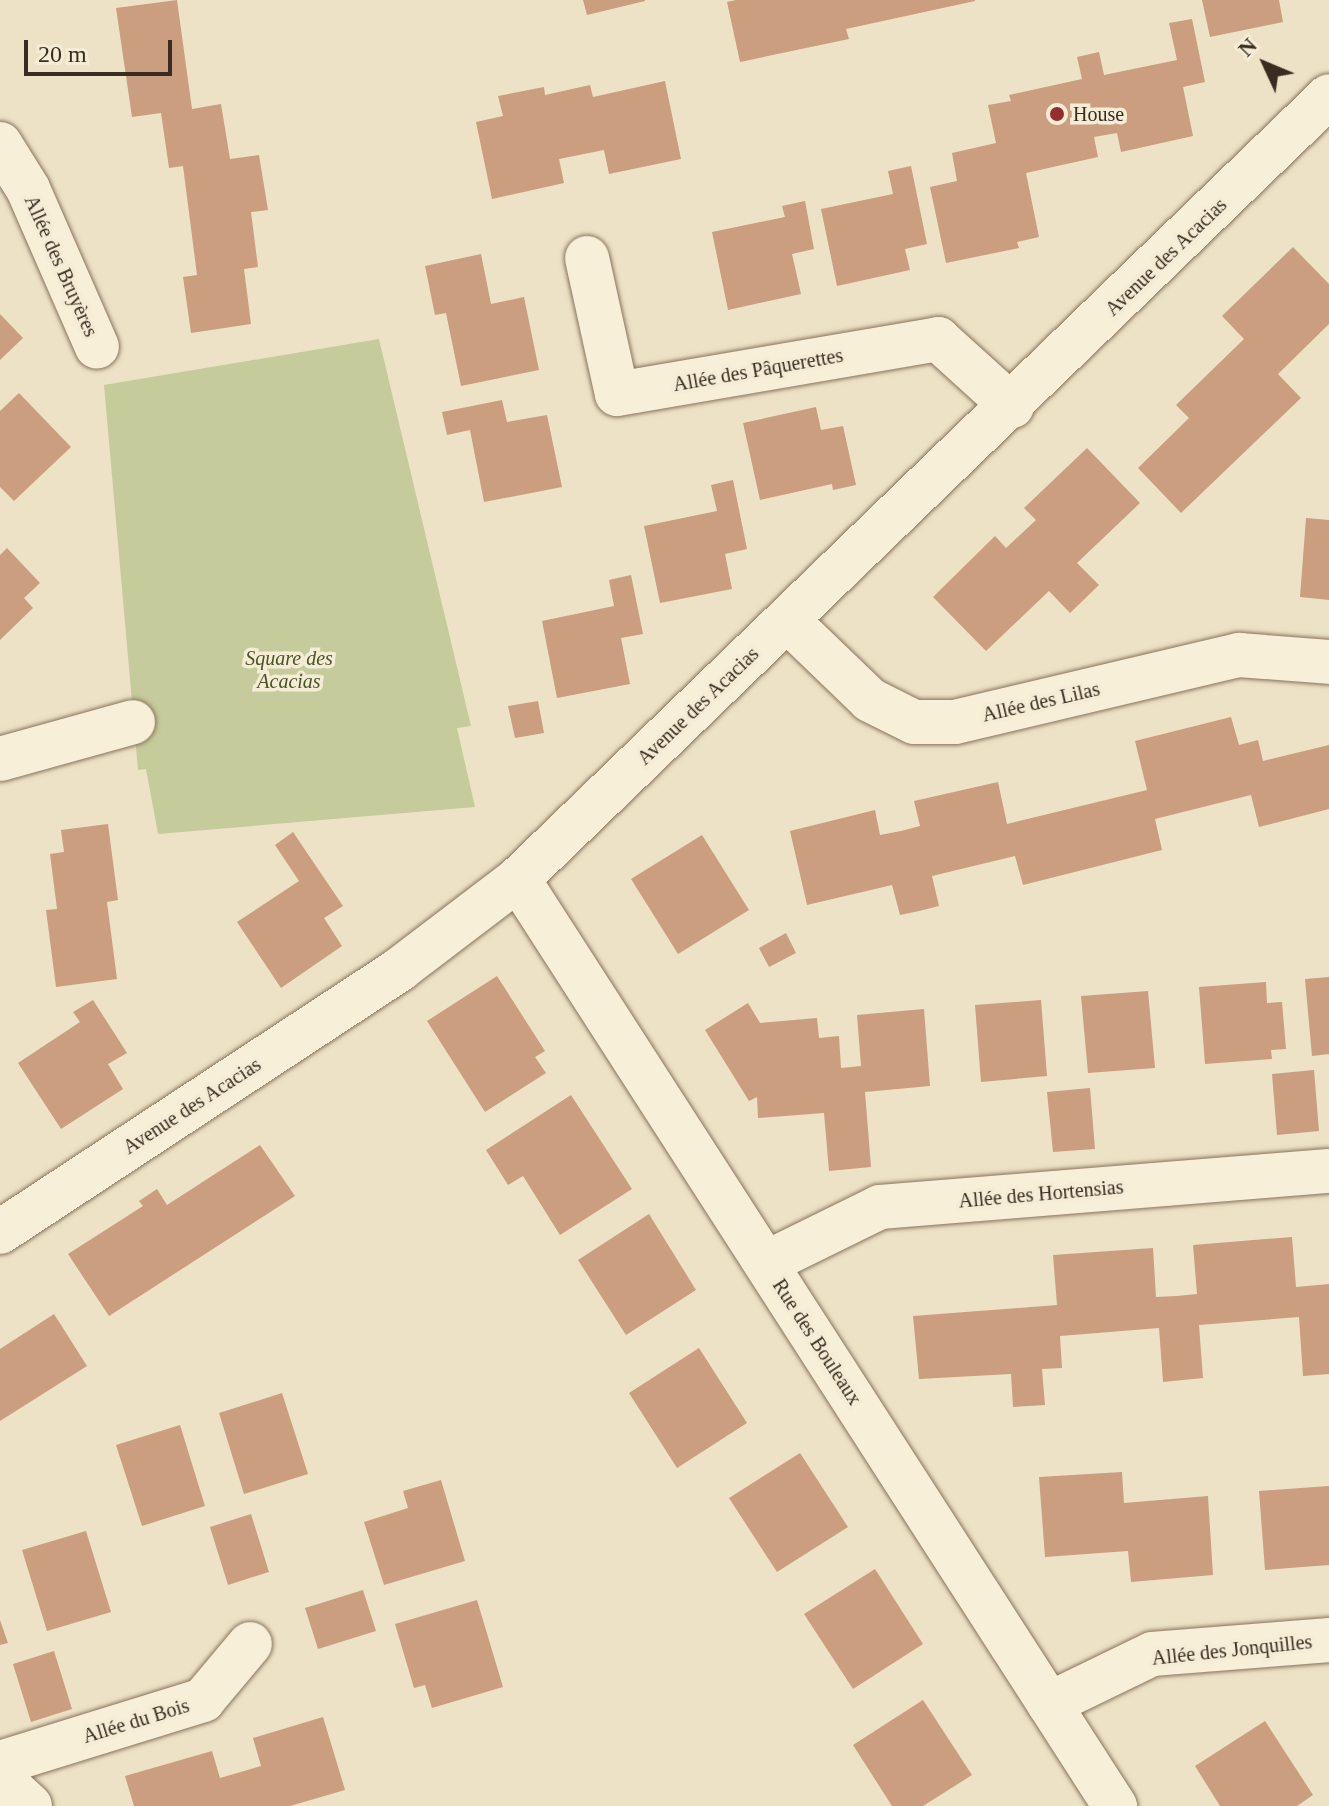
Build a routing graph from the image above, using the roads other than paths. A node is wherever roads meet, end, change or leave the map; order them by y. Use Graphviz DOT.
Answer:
graph roads {
  1 [pos="1329,96"];
  2 [pos="0,144"];
  3 [pos="587,258"];
  4 [pos="97,347"];
  5 [pos="1012,406"];
  6 [pos="787,620"];
  7 [pos="1329,662"];
  8 [pos="133,722"];
  9 [pos="0,759"];
  10 [pos="518,879"];
  11 [pos="1329,1171"];
  12 [pos="0,1232"];
  13 [pos="766,1263"];
  14 [pos="1329,1640"];
  15 [pos="250,1644"];
  16 [pos="1049,1704"];
  17 [pos="0,1763"];
  18 [pos="0,1778"];
  19 [pos="30,1806"];
  20 [pos="1115,1806"];
  1 -- 5 [label="street, Avenue des Acacias"];
  2 -- 4 [label="street, Allée des Bruyères"];
  3 -- 5 [label="street, Allée des Pâquerettes"];
  5 -- 6 [label="street, Avenue des Acacias"];
  6 -- 7 [label="street, Allée des Lilas"];
  6 -- 10 [label="street, Avenue des Acacias"];
  8 -- 9 [label="street"];
  10 -- 12 [label="street, Avenue des Acacias"];
  10 -- 13 [label="street, Rue des Bouleaux"];
  11 -- 13 [label="street, Allée des Hortensias"];
  13 -- 16 [label="street, Rue des Bouleaux"];
  14 -- 16 [label="street, Allée des Jonquilles"];
  15 -- 17 [label="street, Allée du Bois"];
  16 -- 20 [label="street, Rue des Bouleaux"];
  18 -- 19 [label="street"];
}
